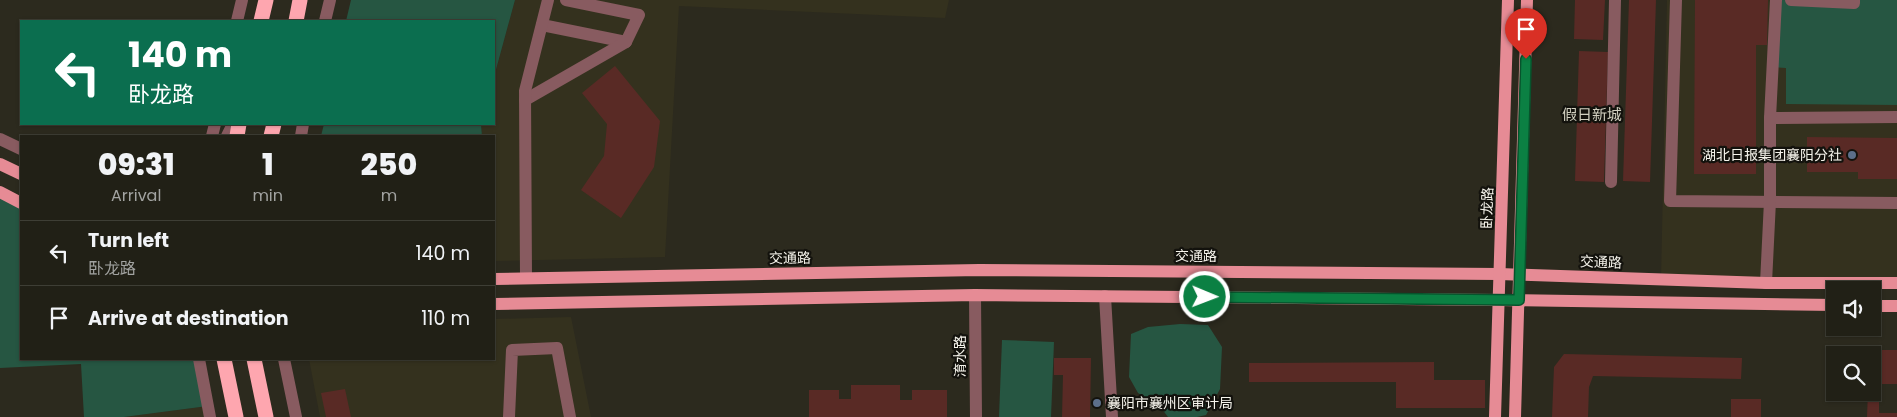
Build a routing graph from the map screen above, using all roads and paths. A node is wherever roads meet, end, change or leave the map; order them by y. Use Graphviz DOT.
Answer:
graph roads {
  1 [pos="242,0"];
  2 [pos="266,0"];
  3 [pos="300,0"];
  4 [pos="330,0"];
  5 [pos="548,0"];
  6 [pos="566,0"];
  7 [pos="1508,0"];
  8 [pos="1528,0"];
  9 [pos="1615,0"];
  10 [pos="1676,0"];
  11 [pos="1776,0"];
  12 [pos="1792,0"];
  13 [pos="1854,0"];
  14 [pos="237,20"];
  15 [pos="261,20"];
  16 [pos="296,20"];
  17 [pos="326,20"];
  18 [pos="542,25"];
  19 [pos="626,42"];
  20 [pos="525,100"];
  21 [pos="1897,117"];
  22 [pos="1770,118"];
  23 [pos="0,139"];
  24 [pos="20,149"];
  25 [pos="0,164"];
  26 [pos="20,174"];
  27 [pos="1612,182"];
  28 [pos="0,192"];
  29 [pos="1770,201"];
  30 [pos="20,202"];
  31 [pos="1897,203"];
  32 [pos="1500,274"];
  33 [pos="1520,274"];
  34 [pos="526,278"];
  35 [pos="495,279"];
  36 [pos="1897,282"];
  37 [pos="1766,283"];
  38 [pos="975,295"];
  39 [pos="1106,296"];
  40 [pos="1499,300"];
  41 [pos="1519,300"];
  42 [pos="495,304"];
  43 [pos="1826,305"];
  44 [pos="1881,306"];
  45 [pos="1897,306"];
  46 [pos="224,360"];
  47 [pos="254,360"];
  48 [pos="284,360"];
  49 [pos="288,360"];
  50 [pos="199,361"];
  51 [pos="288,378"];
  52 [pos="210,417"];
  53 [pos="236,417"];
  54 [pos="266,417"];
  55 [pos="296,417"];
  56 [pos="509,417"];
  57 [pos="570,417"];
  58 [pos="976,417"];
  59 [pos="1112,417"];
  60 [pos="1495,417"];
  61 [pos="1515,417"];
  1 -- 14 [label="street"];
  2 -- 15 [label="highway"];
  3 -- 16 [label="highway"];
  4 -- 17 [label="street"];
  5 -- 18 [label="street"];
  6 -- 19 [label="street"];
  7 -- 32 [label="main road, 卧龙路"];
  8 -- 33 [label="main road"];
  9 -- 27 [label="street"];
  10 -- 29 [label="street"];
  11 -- 22 [label="street"];
  12 -- 13 [label="street"];
  18 -- 19 [label="street"];
  18 -- 20 [label="street"];
  19 -- 20 [label="street"];
  20 -- 34 [label="street"];
  21 -- 22 [label="street"];
  22 -- 29 [label="street"];
  23 -- 24 [label="street"];
  25 -- 26 [label="main road"];
  28 -- 30 [label="main road"];
  29 -- 31 [label="street"];
  29 -- 37 [label="street"];
  32 -- 33 [label="main road, 交通路"];
  32 -- 34 [label="main road, 交通路"];
  32 -- 40 [label="main road, 卧龙路"];
  33 -- 37 [label="main road, 交通路"];
  33 -- 41 [label="main road"];
  34 -- 35 [label="main road, 交通路"];
  36 -- 37 [label="main road, 交通路"];
  38 -- 39 [label="main road"];
  38 -- 42 [label="main road"];
  38 -- 58 [label="street, 淯水路"];
  39 -- 40 [label="main road"];
  39 -- 59 [label="street"];
  40 -- 41 [label="main road"];
  40 -- 60 [label="main road, 卧龙路"];
  41 -- 43 [label="main road"];
  41 -- 61 [label="main road"];
  44 -- 45 [label="main road"];
  46 -- 53 [label="highway"];
  47 -- 54 [label="highway"];
  48 -- 51 [label="street"];
  49 -- 51 [label="street"];
  50 -- 52 [label="street"];
  51 -- 55 [label="street"];
  56 -- 57 [label="street"];
}
